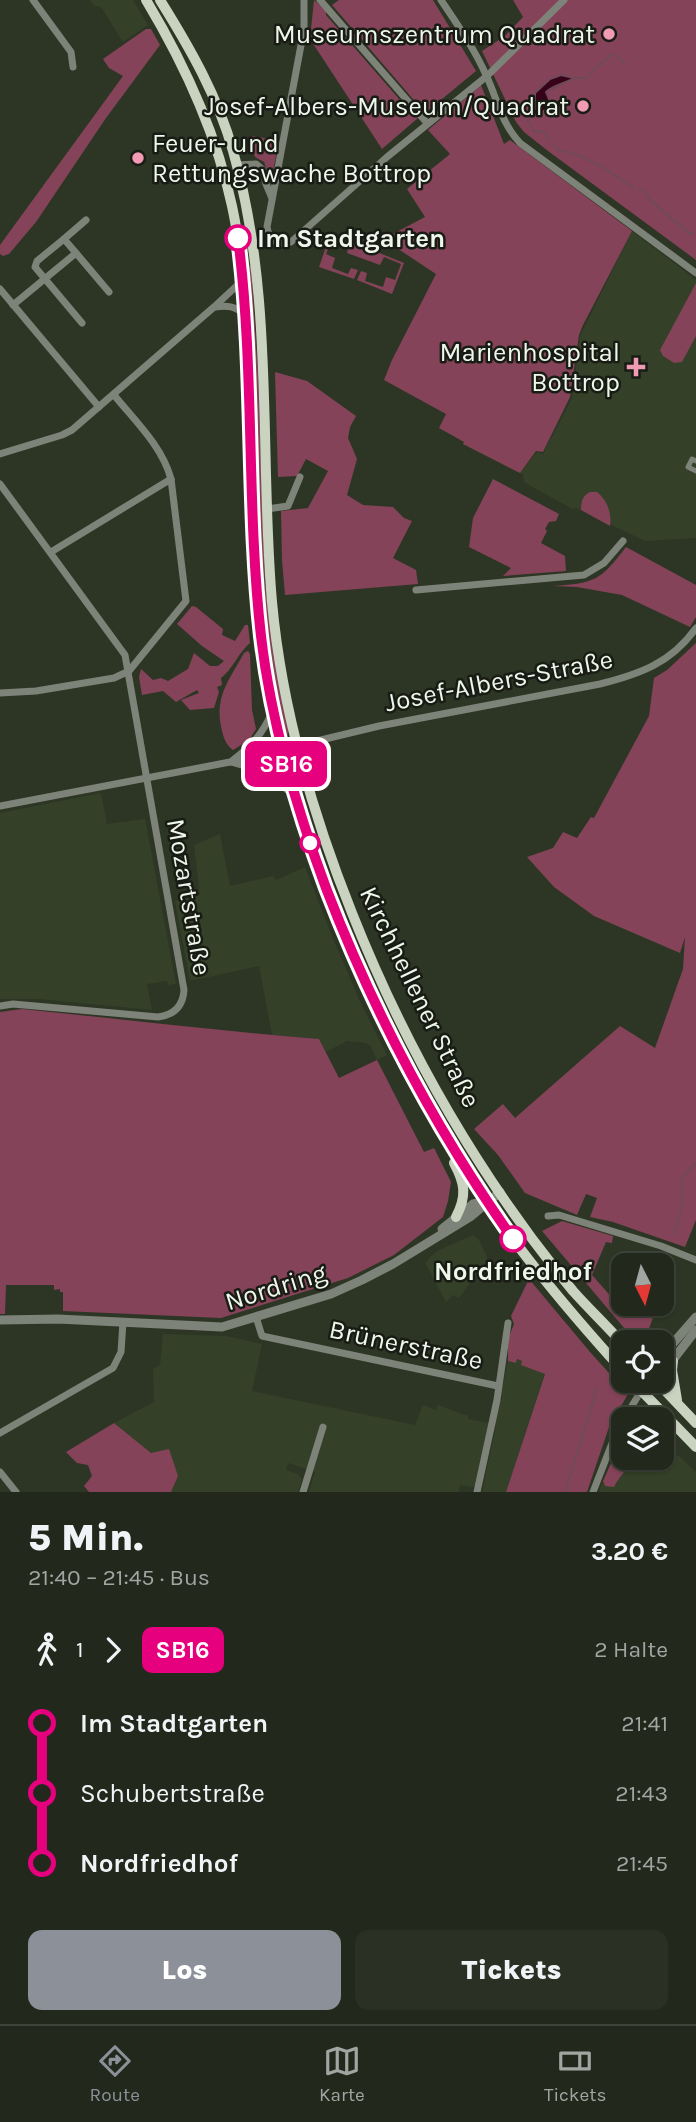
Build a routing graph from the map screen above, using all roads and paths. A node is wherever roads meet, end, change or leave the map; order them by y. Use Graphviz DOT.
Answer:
graph roads {
  1 [pos="33,0"];
  2 [pos="146,0"];
  3 [pos="160,0"];
  4 [pos="298,0"];
  5 [pos="320,0"];
  6 [pos="441,0"];
  7 [pos="564,0"];
  8 [pos="304,4"];
  9 [pos="73,67"];
  10 [pos="486,76"];
  11 [pos="427,123"];
  12 [pos="237,165"];
  13 [pos="272,199"];
  14 [pos="86,220"];
  15 [pos="64,239"];
  16 [pos="76,253"];
  17 [pos="696,273"];
  18 [pos="44,279"];
  19 [pos="243,279"];
  20 [pos="0,289"];
  21 [pos="108,292"];
  22 [pos="13,306"];
  23 [pos="214,307"];
  24 [pos="245,315"];
  25 [pos="82,323"];
  26 [pos="114,395"];
  27 [pos="99,407"];
  28 [pos="0,454"];
  29 [pos="696,461"];
  30 [pos="696,471"];
  31 [pos="300,477"];
  32 [pos="171,479"];
  33 [pos="0,484"];
  34 [pos="267,509"];
  35 [pos="623,541"];
  36 [pos="51,552"];
  37 [pos="416,590"];
  38 [pos="696,628"];
  39 [pos="128,671"];
  40 [pos="0,694"];
  41 [pos="273,710"];
  42 [pos="296,747"];
  43 [pos="282,749"];
  44 [pos="230,762"];
  45 [pos="147,778"];
  46 [pos="293,794"];
  47 [pos="0,806"];
  48 [pos="0,1006"];
  49 [pos="453,1150"];
  50 [pos="500,1192"];
  51 [pos="487,1201"];
  52 [pos="548,1216"];
  53 [pos="456,1217"];
  54 [pos="427,1244"];
  55 [pos="696,1260"];
  56 [pos="256,1317"];
  57 [pos="696,1317"];
  58 [pos="0,1320"];
  59 [pos="122,1322"];
  60 [pos="509,1323"];
  61 [pos="696,1330"];
  62 [pos="611,1331"];
  63 [pos="674,1349"];
  64 [pos="674,1352"];
  65 [pos="611,1358"];
  66 [pos="674,1385"];
  67 [pos="498,1386"];
  68 [pos="649,1393"];
  69 [pos="668,1393"];
  70 [pos="678,1403"];
  71 [pos="696,1423"];
  72 [pos="323,1427"];
  73 [pos="0,1433"];
  74 [pos="611,1446"];
  75 [pos="696,1447"];
  76 [pos="0,1472"];
  77 [pos="16,1492"];
  78 [pos="303,1492"];
  79 [pos="477,1492"];
  80 [pos="593,1492"];
  1 -- 9 [label="street"];
  2 -- 19 [label="main road, Kirchhellener Straße"];
  3 -- 12 [label="main road, Kirchhellener Straße"];
  4 -- 8 [label="street"];
  5 -- 11 [label="street"];
  6 -- 10 [label="street"];
  7 -- 10 [label="street"];
  8 -- 13 [label="street"];
  10 -- 11 [label="street"];
  10 -- 17 [label="street"];
  11 -- 13 [label="street"];
  12 -- 13 [label="street"];
  12 -- 34 [label="main road, Kirchhellener Straße"];
  14 -- 15 [label="street"];
  15 -- 16 [label="street"];
  15 -- 18 [label="street"];
  16 -- 18 [label="street"];
  16 -- 21 [label="street"];
  18 -- 22 [label="street"];
  18 -- 25 [label="street"];
  19 -- 23 [label="street"];
  19 -- 24 [label="main road, Kirchhellener Straße"];
  20 -- 22 [label="street"];
  22 -- 27 [label="street"];
  23 -- 24 [label="street"];
  23 -- 26 [label="street"];
  24 -- 41 [label="main road, Kirchhellener Straße"];
  26 -- 27 [label="street"];
  26 -- 32 [label="street"];
  27 -- 28 [label="street"];
  29 -- 30 [label="street"];
  31 -- 34 [label="street"];
  32 -- 36 [label="street"];
  32 -- 39 [label="street"];
  33 -- 36 [label="street"];
  34 -- 42 [label="main road, Kirchhellener Straße"];
  35 -- 37 [label="street"];
  36 -- 39 [label="street"];
  38 -- 42 [label="street, Josef-Albers-Straße"];
  39 -- 40 [label="street"];
  39 -- 45 [label="street"];
  41 -- 43 [label="main road, Kirchhellener Straße"];
  41 -- 44 [label="street"];
  42 -- 43 [label="street"];
  42 -- 50 [label="main road, Kirchhellener Straße"];
  43 -- 44 [label="street"];
  43 -- 46 [label="main road, Kirchhellener Straße"];
  44 -- 45 [label="street"];
  44 -- 46 [label="street"];
  45 -- 47 [label="street"];
  45 -- 48 [label="street, Mozartstraße"];
  46 -- 49 [label="main road, Kirchhellener Straße"];
  49 -- 51 [label="main road, Kirchhellener Straße"];
  49 -- 53 [label="main road"];
  50 -- 51 [label="street, Nordring"];
  50 -- 62 [label="main road, Kirchhellener Straße"];
  51 -- 53 [label="street, Nordring"];
  51 -- 54 [label="street, Nordring"];
  51 -- 65 [label="main road, Kirchhellener Straße"];
  52 -- 55 [label="street"];
  53 -- 54 [label="street, Nordring"];
  54 -- 56 [label="street, Nordring"];
  56 -- 59 [label="street, Nordring"];
  56 -- 67 [label="street, Brünerstraße"];
  57 -- 63 [label="street"];
  58 -- 59 [label="street, Nordring"];
  59 -- 73 [label="street"];
  60 -- 67 [label="street, Brünerstraße"];
  61 -- 64 [label="street"];
  66 -- 70 [label="main road"];
  67 -- 79 [label="street"];
  68 -- 75 [label="main road"];
  69 -- 70 [label="main road"];
  70 -- 71 [label="main road"];
  72 -- 78 [label="street"];
  74 -- 80 [label="street"];
  76 -- 77 [label="street"];
}
